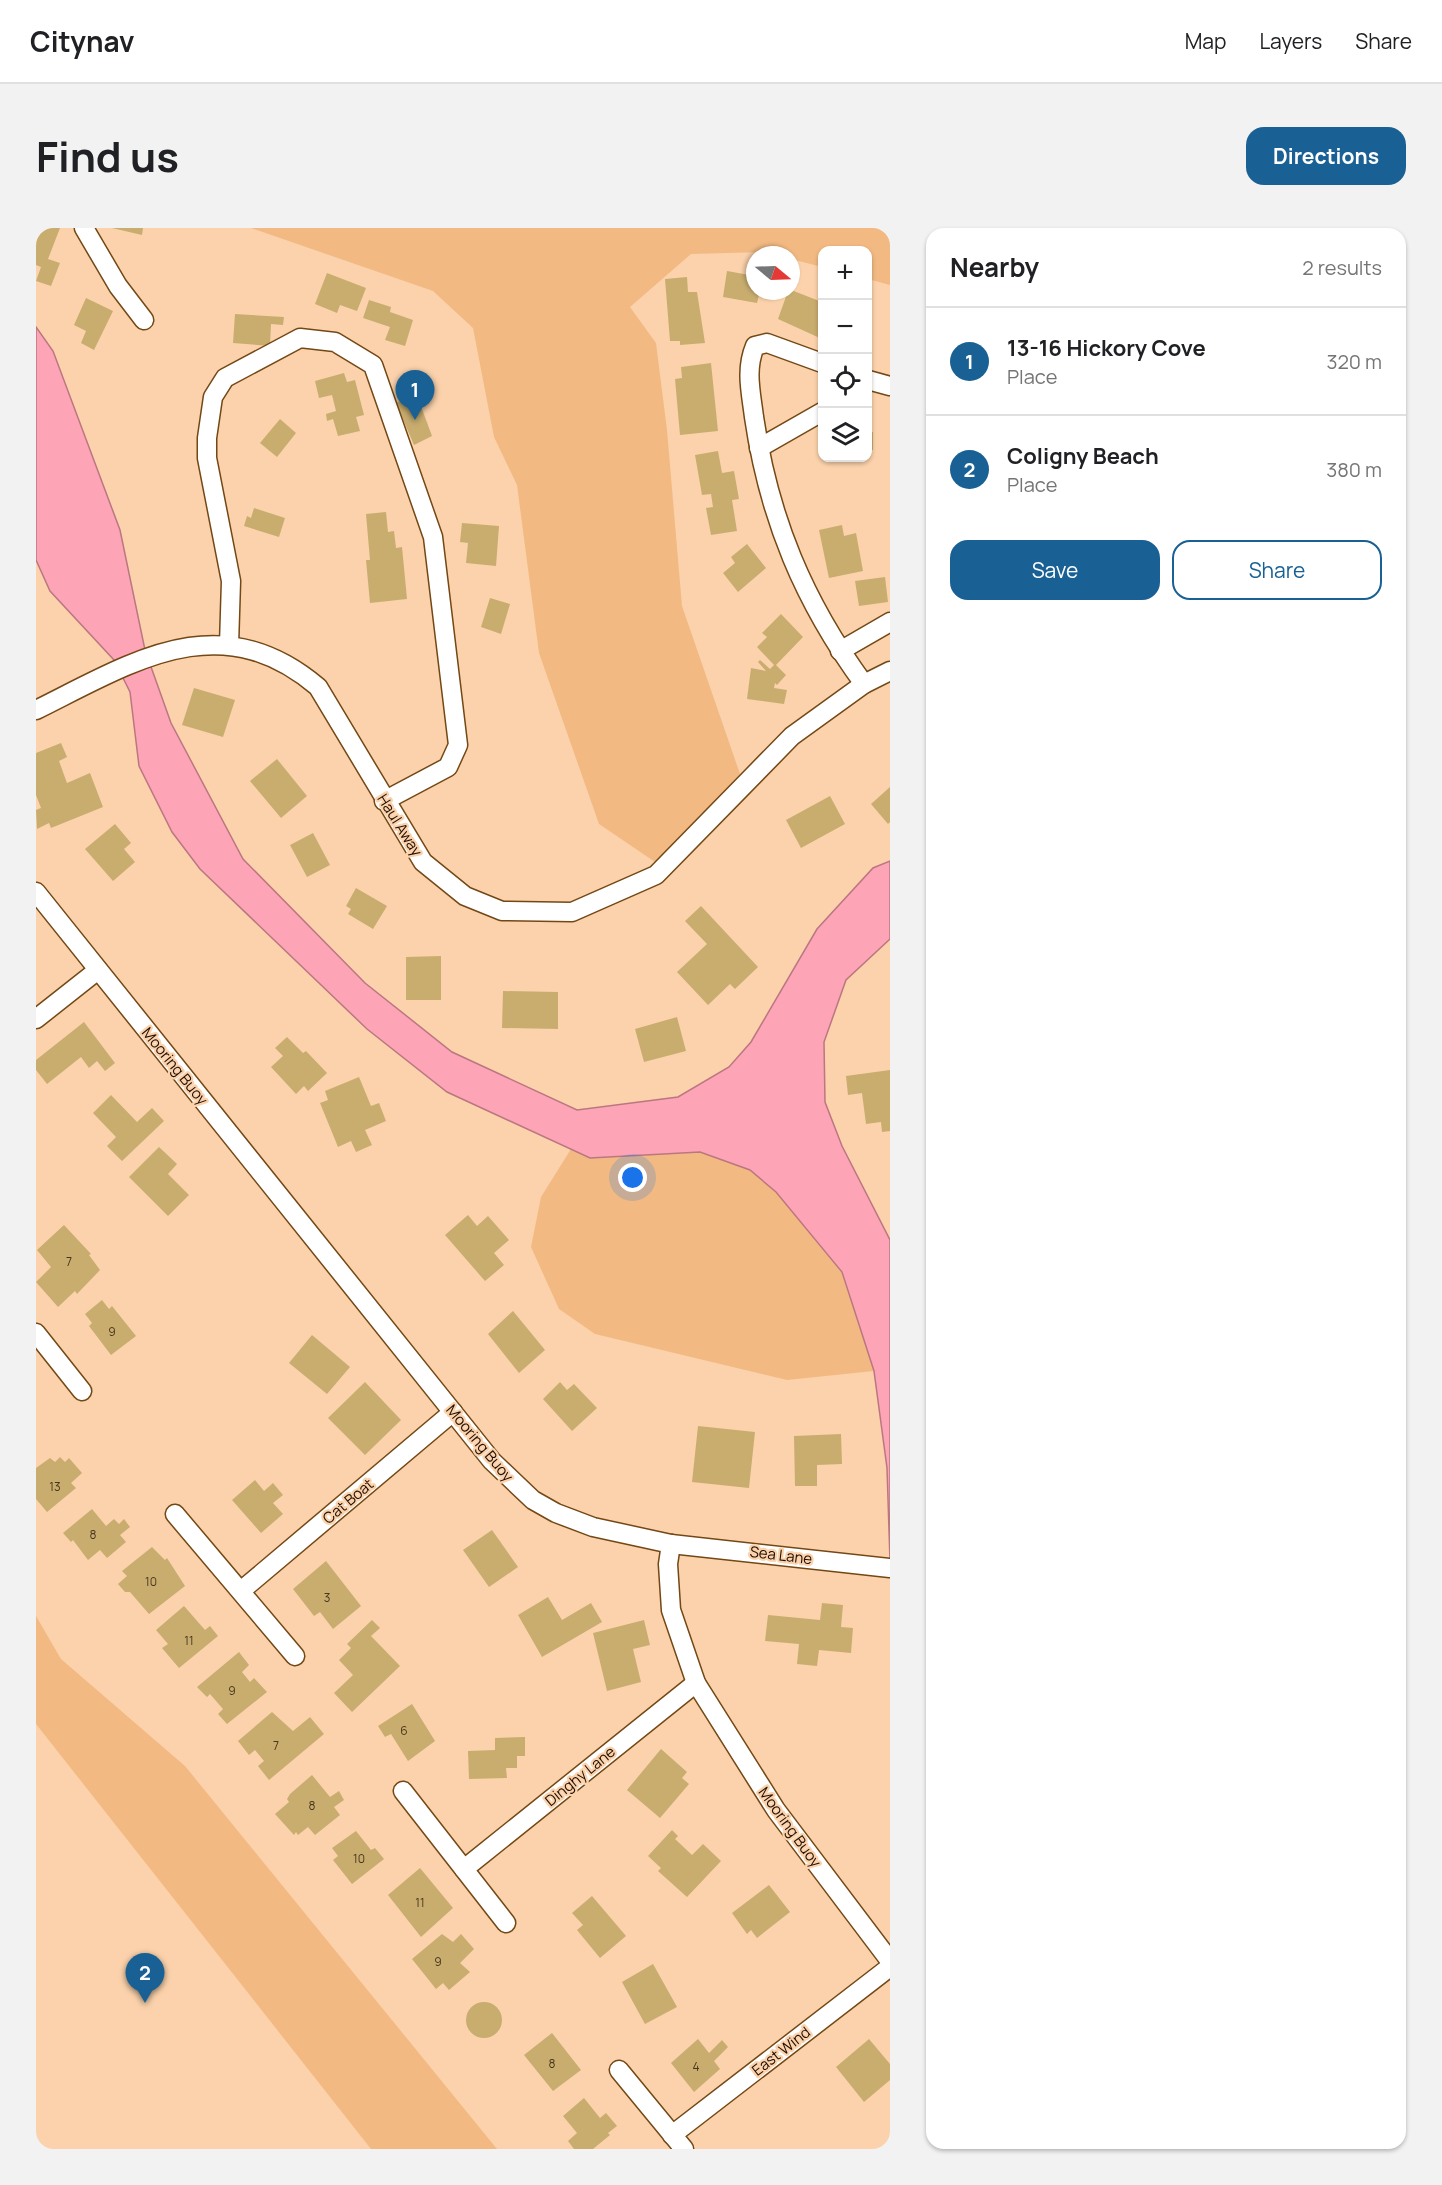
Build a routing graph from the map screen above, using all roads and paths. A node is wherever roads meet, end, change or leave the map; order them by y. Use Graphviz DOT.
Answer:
graph roads {
  1 [pos="84,228"];
  2 [pos="144,320"];
  3 [pos="818,362"];
  4 [pos="872,381"];
  5 [pos="890,386"];
  6 [pos="818,414"];
  7 [pos="759,448"];
  8 [pos="890,622"];
  9 [pos="229,645"];
  10 [pos="840,651"];
  11 [pos="890,671"];
  12 [pos="864,684"];
  13 [pos="36,710"];
  14 [pos="384,801"];
  15 [pos="36,892"];
  16 [pos="98,970"];
  17 [pos="36,1019"];
  18 [pos="36,1333"];
  19 [pos="82,1391"];
  20 [pos="453,1412"];
  21 [pos="175,1514"];
  22 [pos="671,1544"];
  23 [pos="886,1568"];
  24 [pos="242,1590"];
  25 [pos="295,1656"];
  26 [pos="696,1683"];
  27 [pos="403,1791"];
  28 [pos="464,1869"];
  29 [pos="506,1923"];
  30 [pos="890,1961"];
  31 [pos="890,1966"];
  32 [pos="619,2070"];
  33 [pos="672,2134"];
  34 [pos="684,2149"];
  1 -- 2 [label="street"];
  3 -- 7 [label="street"];
  4 -- 5 [label="street"];
  6 -- 7 [label="street"];
  7 -- 10 [label="street"];
  8 -- 10 [label="street"];
  9 -- 13 [label="street, Haul Away"];
  9 -- 14 [label="street, Haul Away"];
  9 -- 14 [label="street"];
  10 -- 12 [label="street"];
  11 -- 12 [label="street, Haul Away"];
  12 -- 14 [label="street, Haul Away"];
  15 -- 16 [label="street, Mooring Buoy"];
  16 -- 17 [label="street"];
  16 -- 20 [label="street, Mooring Buoy"];
  18 -- 19 [label="street"];
  20 -- 22 [label="street, Mooring Buoy"];
  20 -- 24 [label="street, Cat Boat"];
  21 -- 24 [label="street"];
  22 -- 23 [label="street, Sea Lane"];
  22 -- 26 [label="street, Mooring Buoy"];
  24 -- 25 [label="street"];
  26 -- 28 [label="street, Dinghy Lane"];
  26 -- 30 [label="street, Mooring Buoy"];
  27 -- 28 [label="street"];
  28 -- 29 [label="street"];
  31 -- 33 [label="street, East Wind"];
  32 -- 33 [label="street"];
  33 -- 34 [label="street"];
}
